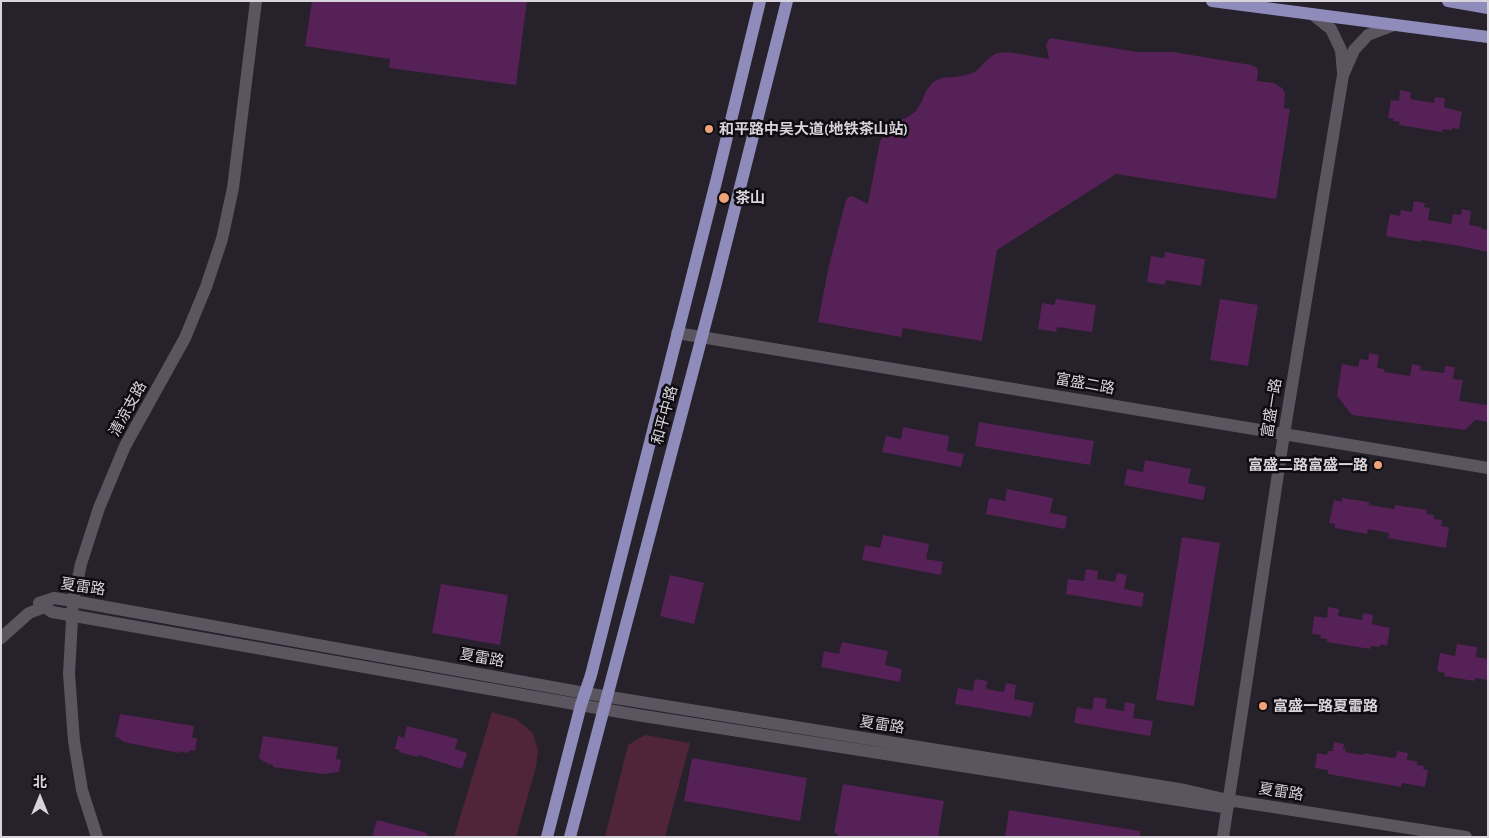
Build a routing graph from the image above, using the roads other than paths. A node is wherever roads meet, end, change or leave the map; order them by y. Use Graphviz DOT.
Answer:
graph roads {
  1 [pos="256,1"];
  2 [pos="751,1"];
  3 [pos="760,1"];
  4 [pos="787,1"];
  5 [pos="795,1"];
  6 [pos="1212,1"];
  7 [pos="1253,1"];
  8 [pos="1448,1"];
  9 [pos="1462,3"];
  10 [pos="1268,8"];
  11 [pos="1488,8"];
  12 [pos="1312,14"];
  13 [pos="1394,25"];
  14 [pos="781,28"];
  15 [pos="1488,37"];
  16 [pos="744,64"];
  17 [pos="1343,75"];
  18 [pos="677,333"];
  19 [pos="702,336"];
  20 [pos="1284,434"];
  21 [pos="1488,468"];
  22 [pos="73,601"];
  23 [pos="45,607"];
  24 [pos="72,616"];
  25 [pos="1,638"];
  26 [pos="583,699"];
  27 [pos="606,703"];
  28 [pos="1228,804"];
  29 [pos="97,837"];
  30 [pos="546,837"];
  31 [pos="570,837"];
  32 [pos="1223,837"];
  33 [pos="1409,837"];
  34 [pos="1466,837"];
  1 -- 22 [label="street, 清凉支路"];
  2 -- 16 [label="main road"];
  3 -- 16 [label="main road, 和平中路"];
  4 -- 14 [label="main road, 和平中路"];
  5 -- 14 [label="main road"];
  6 -- 10 [label="main road"];
  7 -- 10 [label="main road"];
  8 -- 9 [label="main road"];
  9 -- 11 [label="main road"];
  10 -- 12 [label="main road"];
  12 -- 13 [label="main road"];
  12 -- 17 [label="street"];
  13 -- 15 [label="main road"];
  13 -- 17 [label="street"];
  14 -- 19 [label="main road, 和平中路"];
  16 -- 18 [label="main road, 和平中路"];
  17 -- 20 [label="street, 富盛一路"];
  18 -- 19 [label="street, 富盛二路"];
  18 -- 26 [label="main road, 和平中路"];
  19 -- 20 [label="street, 富盛二路"];
  19 -- 27 [label="main road, 和平中路"];
  20 -- 21 [label="street, 富盛二路"];
  20 -- 28 [label="street, 富盛一路"];
  22 -- 23 [label="street, 夏雷路"];
  22 -- 24 [label="street, 清凉支路"];
  22 -- 26 [label="street, 夏雷路"];
  23 -- 24 [label="street, 夏雷路"];
  23 -- 25 [label="street"];
  24 -- 26 [label="street, 夏雷路"];
  24 -- 29 [label="street, 清凉支路"];
  26 -- 27 [label="street, 夏雷路"];
  26 -- 30 [label="main road, 和平中路"];
  27 -- 28 [label="street, 夏雷路"];
  27 -- 31 [label="main road, 和平中路"];
  28 -- 32 [label="street, 富盛一路"];
  28 -- 33 [label="street, 夏雷路"];
  28 -- 34 [label="street, 夏雷路"];
}
